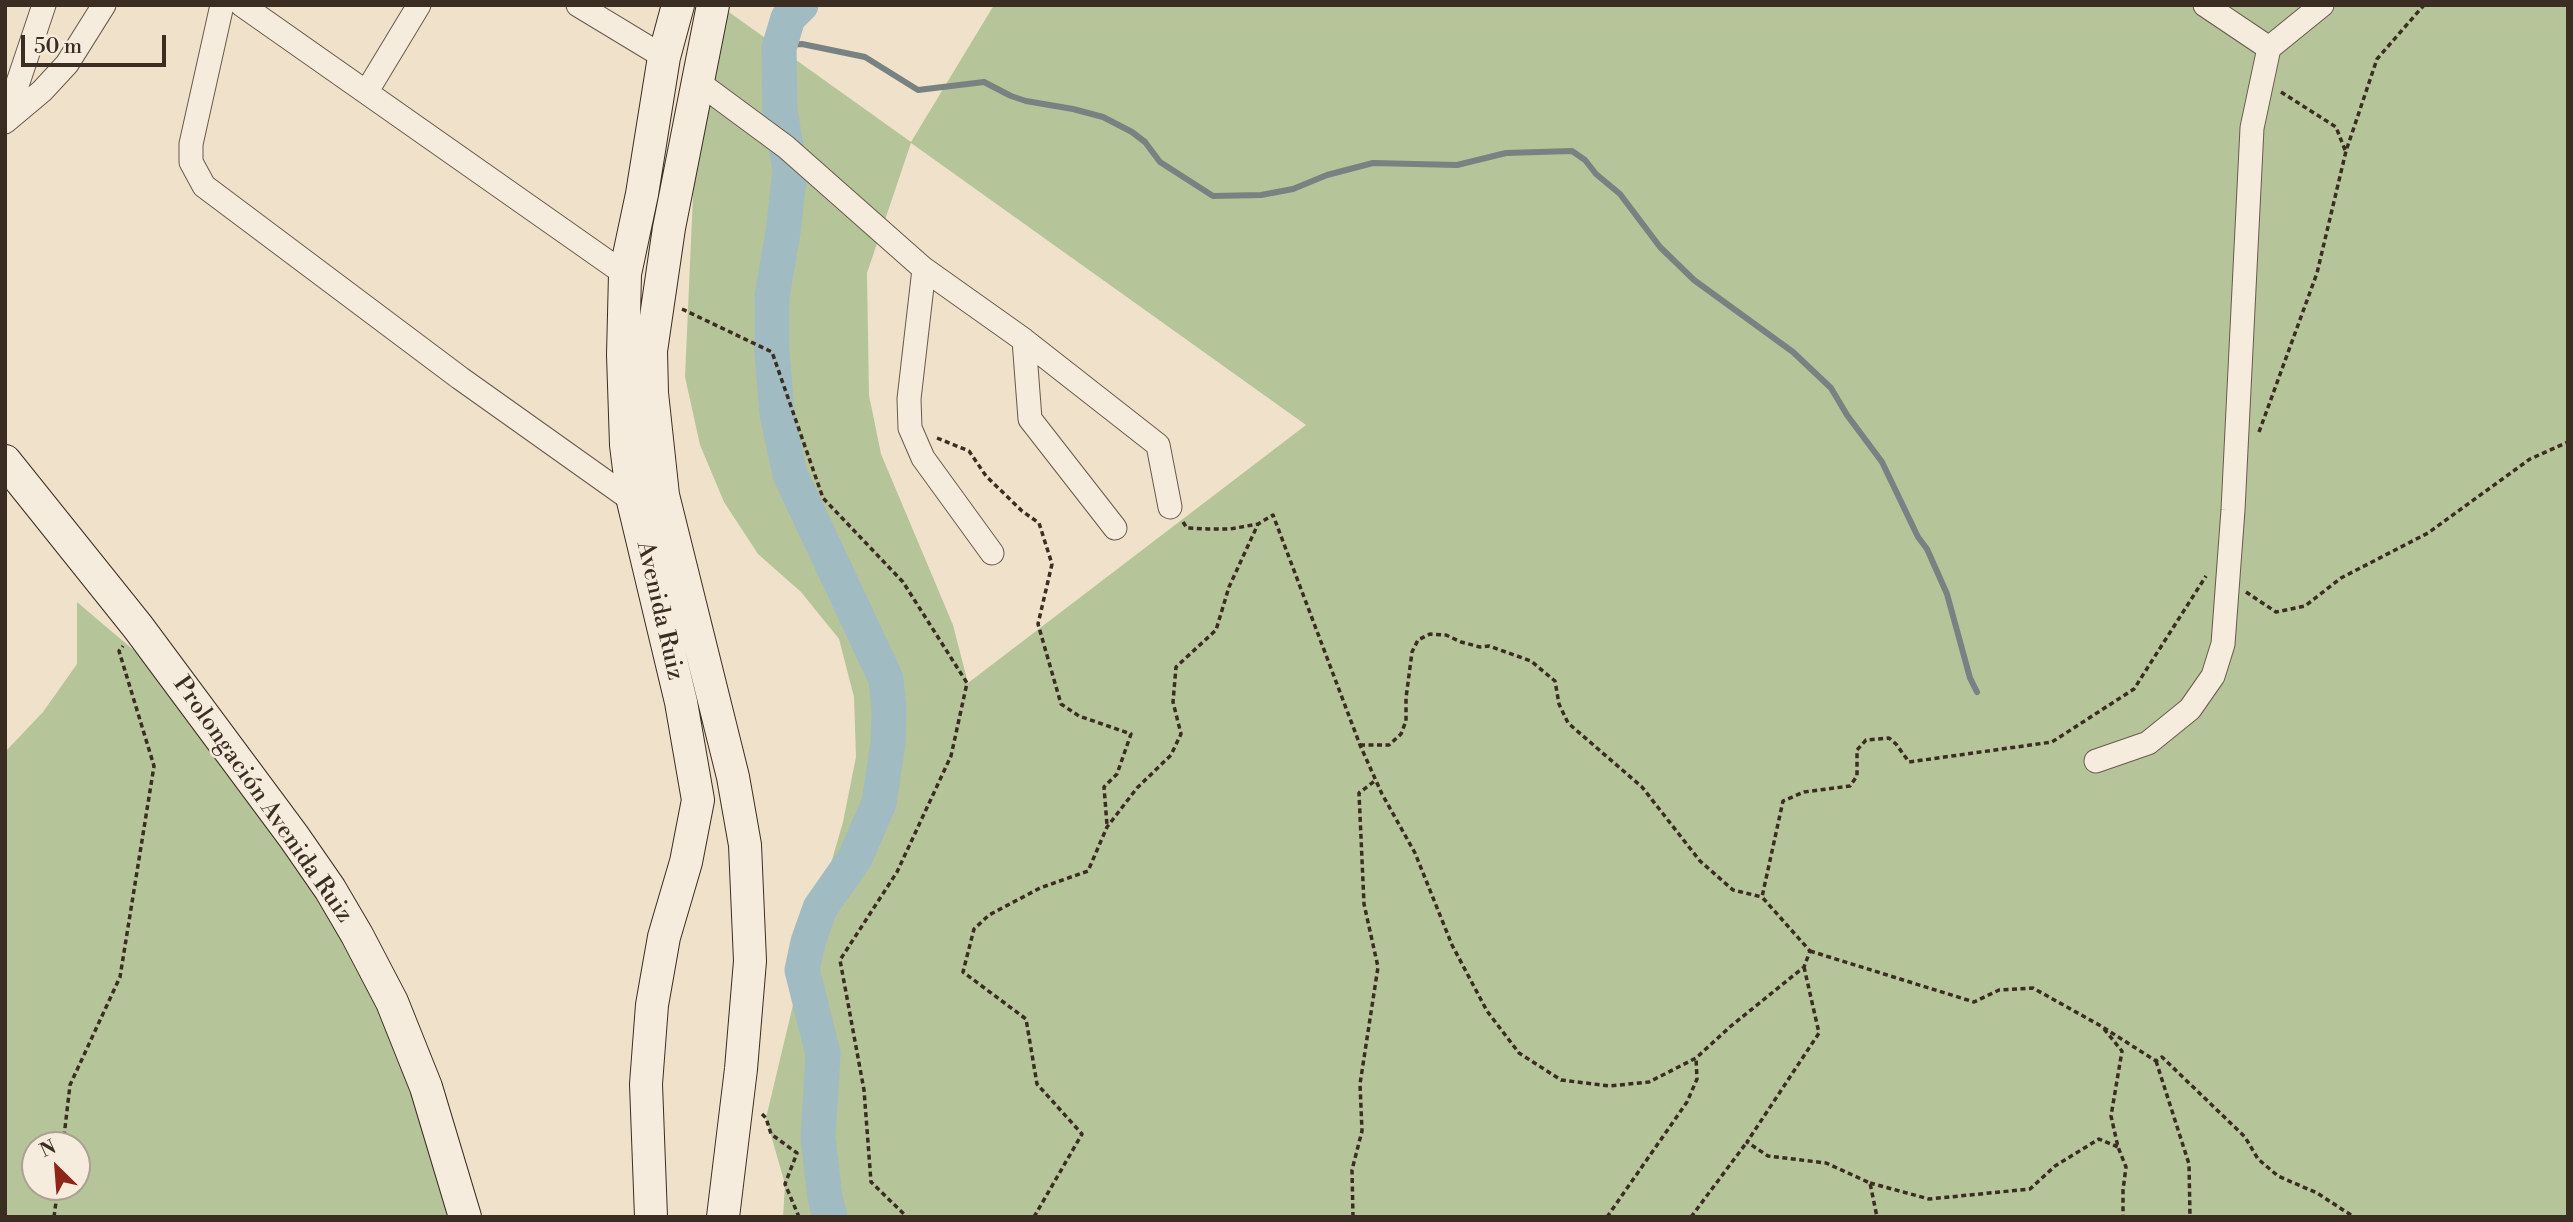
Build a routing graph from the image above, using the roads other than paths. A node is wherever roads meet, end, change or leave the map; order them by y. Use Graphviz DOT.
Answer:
graph roads {
  1 [pos="44,5"];
  2 [pos="104,5"];
  3 [pos="222,5"];
  4 [pos="242,5"];
  5 [pos="419,5"];
  6 [pos="578,5"];
  7 [pos="678,5"];
  8 [pos="713,5"];
  9 [pos="2204,5"];
  10 [pos="2322,5"];
  11 [pos="664,57"];
  12 [pos="2266,58"];
  13 [pos="698,82"];
  14 [pos="367,91"];
  15 [pos="5,121"];
  16 [pos="924,269"];
  17 [pos="625,274"];
  18 [pos="1024,340"];
  19 [pos="5,460"];
  20 [pos="663,495"];
  21 [pos="633,501"];
  22 [pos="1170,507"];
  23 [pos="1115,528"];
  24 [pos="992,553"];
  25 [pos="2096,761"];
  26 [pos="464,1217"];
  27 [pos="651,1217"];
  28 [pos="723,1217"];
  1 -- 15 [label="street"];
  2 -- 15 [label="street"];
  3 -- 21 [label="street"];
  4 -- 14 [label="street"];
  5 -- 14 [label="street"];
  6 -- 11 [label="street"];
  7 -- 11 [label="street, Avenida Ruiz"];
  8 -- 13 [label="street, Avenida Ruiz"];
  9 -- 12 [label="street"];
  10 -- 12 [label="street"];
  11 -- 17 [label="street, Avenida Ruiz"];
  12 -- 25 [label="street"];
  13 -- 16 [label="street"];
  13 -- 20 [label="street, Avenida Ruiz"];
  14 -- 17 [label="street"];
  16 -- 18 [label="street"];
  16 -- 24 [label="street"];
  17 -- 21 [label="street, Avenida Ruiz"];
  18 -- 22 [label="street"];
  18 -- 23 [label="street"];
  19 -- 26 [label="street, Prolongación Avenida Ruiz"];
  20 -- 21 [label="street"];
  20 -- 28 [label="street, Avenida Ruiz"];
  21 -- 27 [label="street, Avenida Ruiz"];
}
